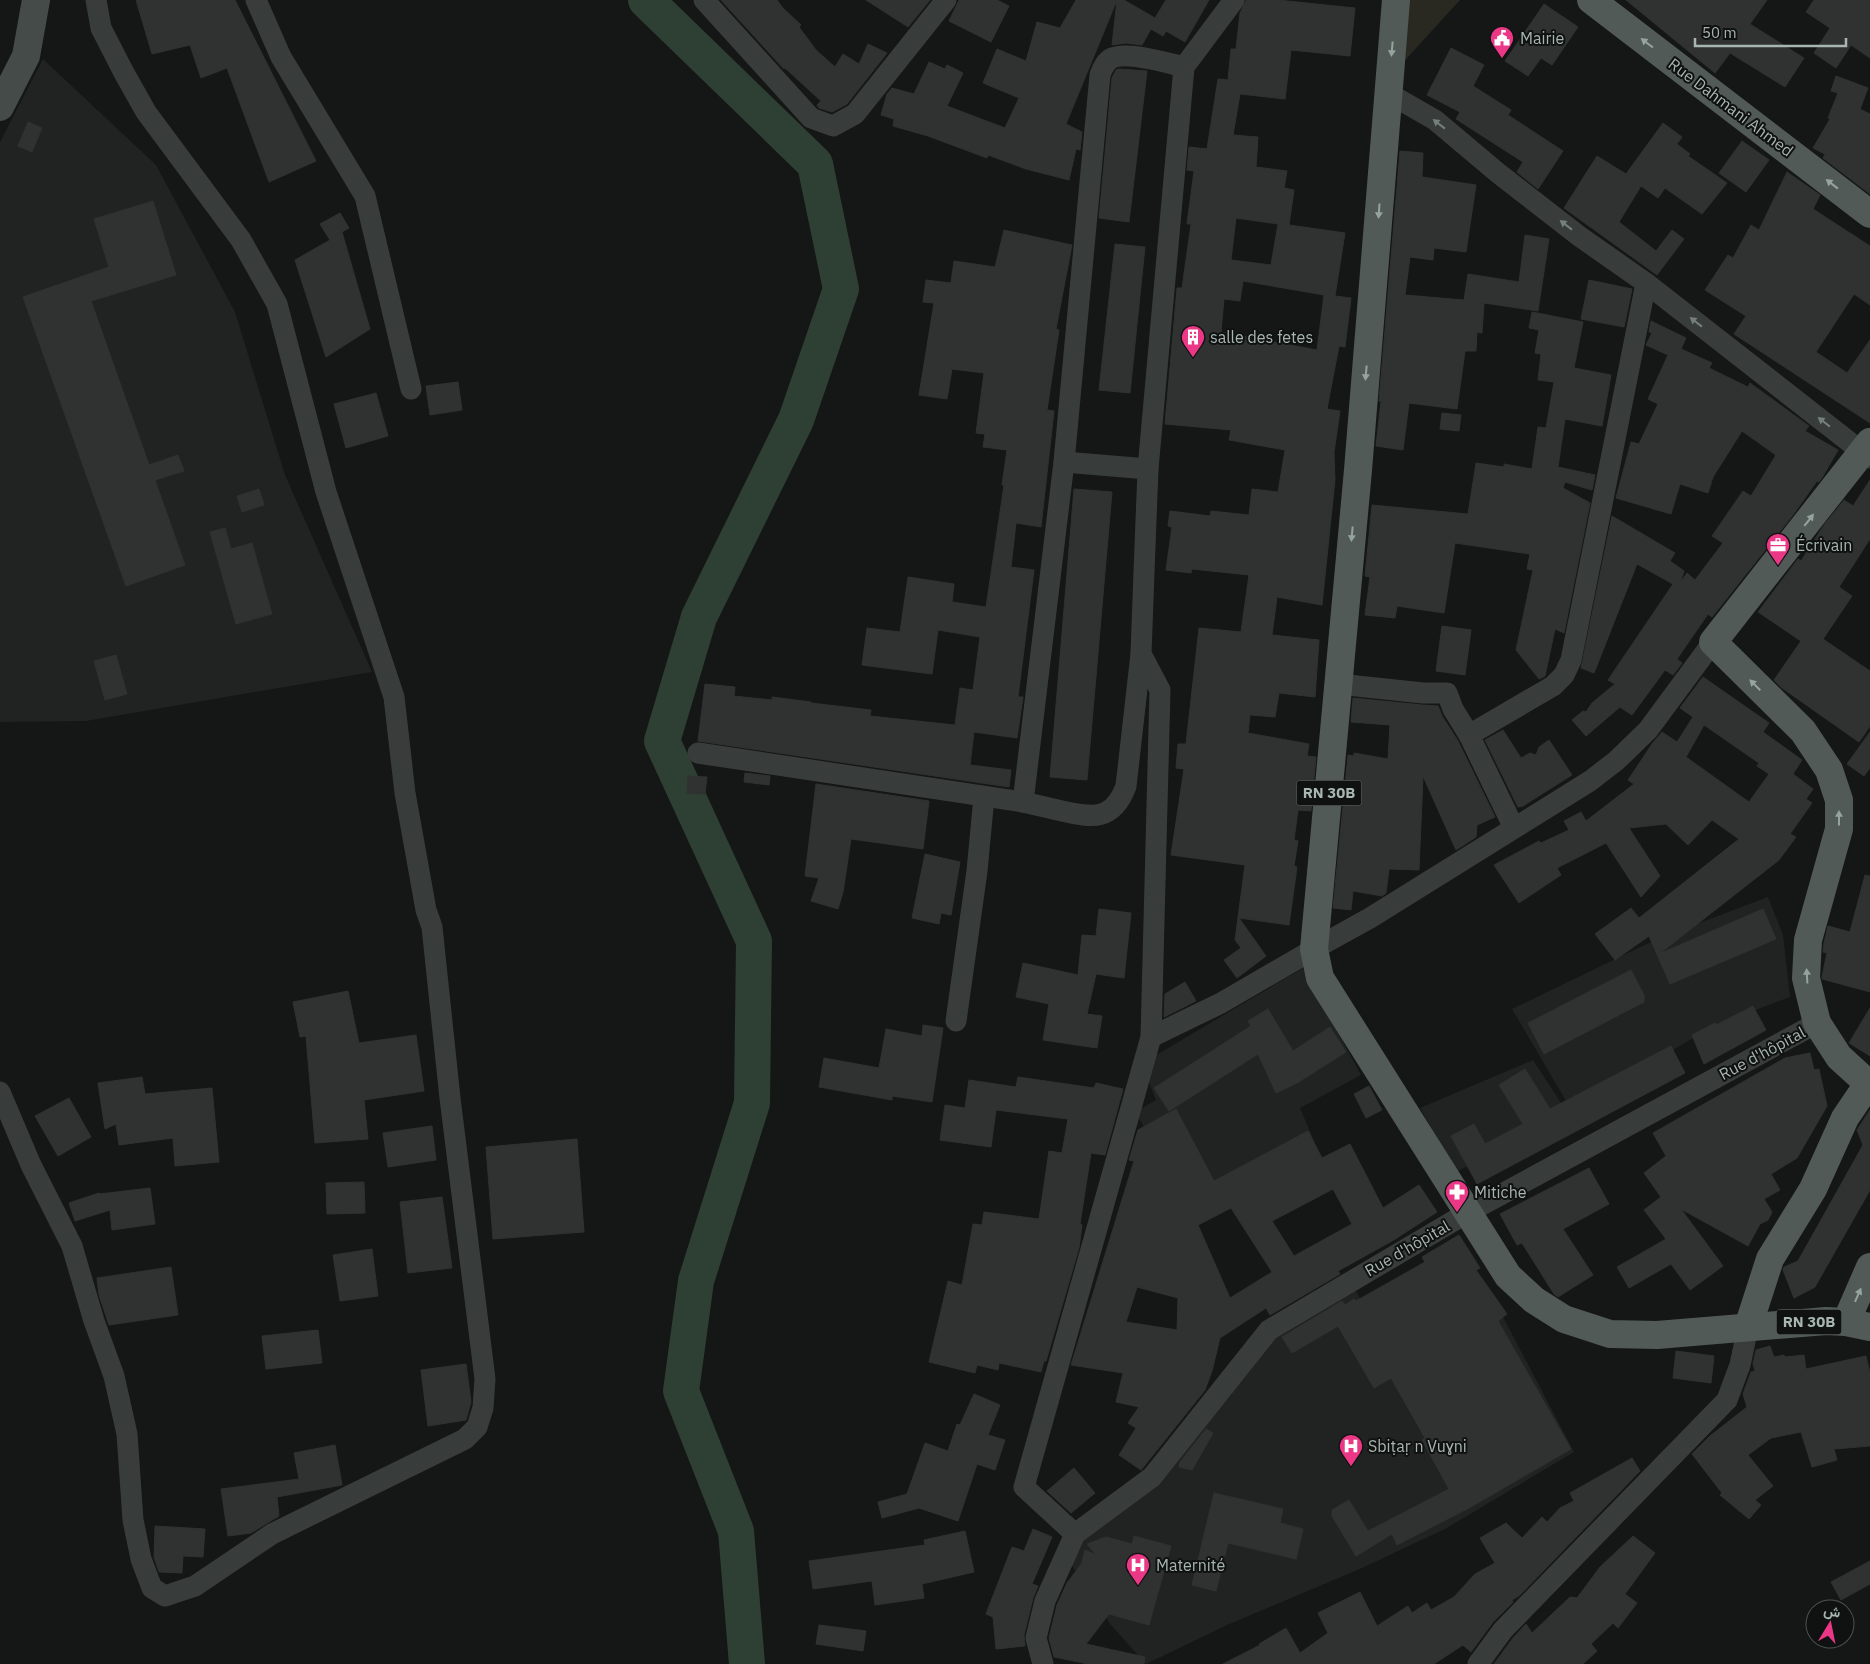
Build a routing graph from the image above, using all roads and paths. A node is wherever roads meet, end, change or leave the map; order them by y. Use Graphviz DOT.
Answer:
graph roads {
  1 [pos="36,0"];
  2 [pos="96,0"];
  3 [pos="256,0"];
  4 [pos="704,0"];
  5 [pos="946,0"];
  6 [pos="1234,0"];
  7 [pos="1396,0"];
  8 [pos="1591,0"];
  9 [pos="1184,67"];
  10 [pos="1388,93"];
  11 [pos="0,107"];
  12 [pos="1870,214"];
  13 [pos="1646,283"];
  14 [pos="411,388"];
  15 [pos="1867,451"];
  16 [pos="1064,462"];
  17 [pos="1148,469"];
  18 [pos="1713,642"];
  19 [pos="1141,654"];
  20 [pos="1338,684"];
  21 [pos="1469,736"];
  22 [pos="698,753"];
  23 [pos="984,797"];
  24 [pos="1023,802"];
  25 [pos="1514,828"];
  26 [pos="1314,948"];
  27 [pos="956,1021"];
  28 [pos="1817,1023"];
  29 [pos="1150,1037"];
  30 [pos="1869,1085"];
  31 [pos="0,1092"];
  32 [pos="1467,1213"];
  33 [pos="1870,1267"];
  34 [pos="1858,1324"];
  35 [pos="1748,1327"];
  36 [pos="1076,1534"];
  37 [pos="1043,1664"];
  38 [pos="1478,1664"];
  1 -- 11 [label="main road"];
  2 -- 31 [label="street"];
  3 -- 14 [label="street"];
  4 -- 5 [label="street"];
  6 -- 9 [label="street"];
  7 -- 10 [label="main road, RN 30B, one-way"];
  12 -- 8 [label="main road, Rue Dahmani Ahmed, one-way"];
  9 -- 16 [label="street"];
  9 -- 17 [label="street"];
  13 -- 10 [label="street, one-way"];
  10 -- 20 [label="main road, RN 30B, one-way"];
  15 -- 13 [label="street, one-way"];
  13 -- 21 [label="street"];
  18 -- 15 [label="main road, one-way"];
  16 -- 17 [label="street"];
  16 -- 24 [label="street"];
  17 -- 19 [label="street"];
  18 -- 25 [label="street"];
  28 -- 18 [label="main road, one-way"];
  19 -- 24 [label="street"];
  19 -- 29 [label="street"];
  20 -- 21 [label="street"];
  20 -- 26 [label="main road, RN 30B"];
  21 -- 25 [label="street"];
  22 -- 23 [label="street"];
  23 -- 24 [label="street"];
  23 -- 27 [label="street"];
  25 -- 26 [label="street"];
  26 -- 29 [label="street"];
  26 -- 32 [label="main road, RN 30B"];
  28 -- 30 [label="main road"];
  28 -- 32 [label="street, Rue d'hôpital"];
  29 -- 36 [label="street"];
  30 -- 35 [label="main road"];
  32 -- 35 [label="main road, RN 30B"];
  32 -- 36 [label="street, Rue d'hôpital"];
  34 -- 33 [label="main road, one-way"];
  34 -- 35 [label="main road, RN 30B"];
  35 -- 38 [label="street"];
  36 -- 37 [label="street"];
}
